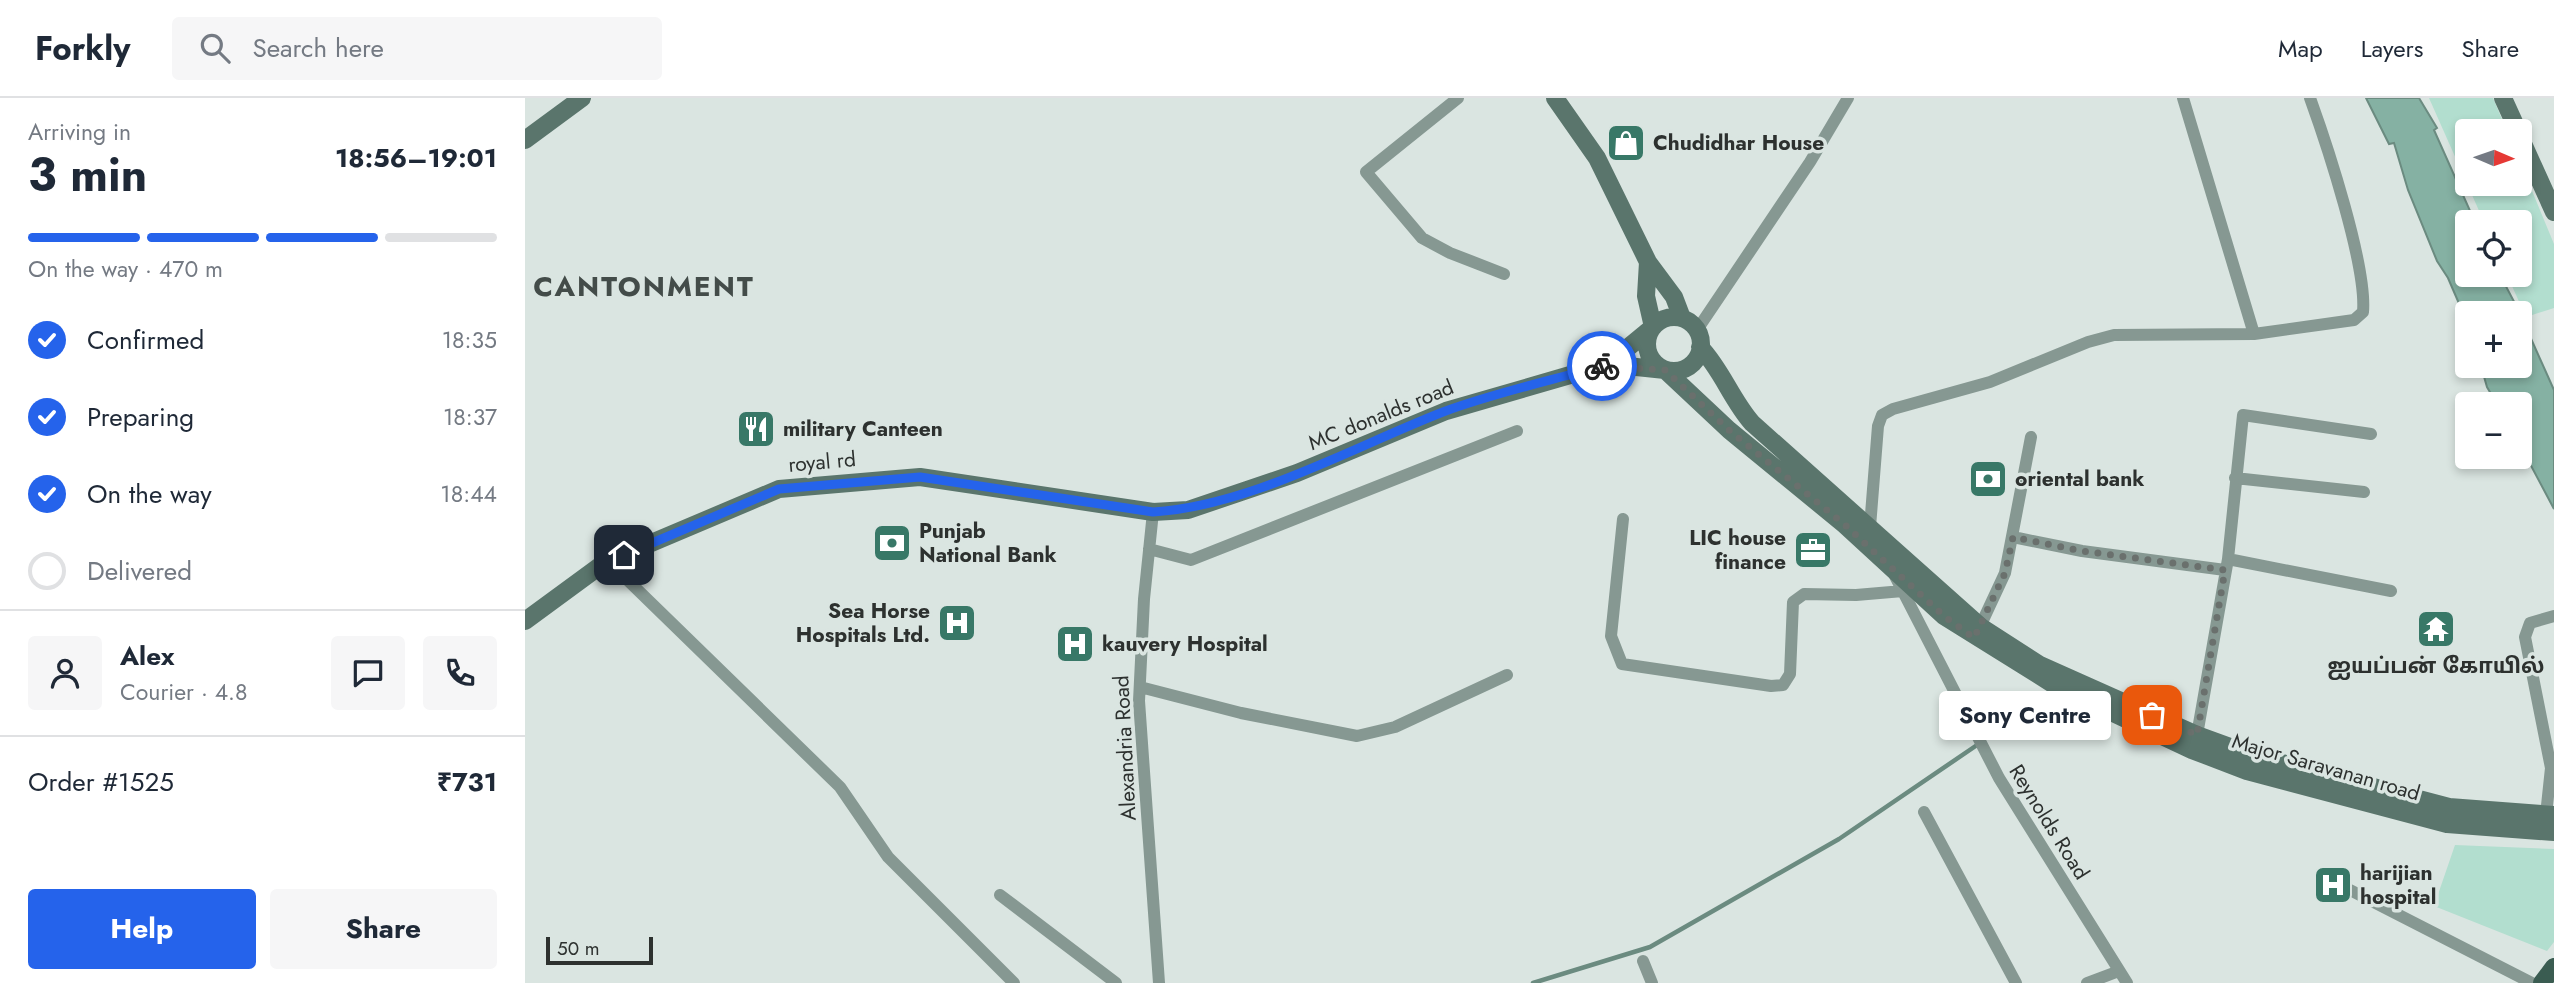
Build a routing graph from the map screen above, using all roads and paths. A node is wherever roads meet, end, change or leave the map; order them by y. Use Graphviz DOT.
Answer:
graph roads {
  1 [pos="582,98"];
  2 [pos="1458,98"];
  3 [pos="1555,98"];
  4 [pos="1848,98"];
  5 [pos="2183,98"];
  6 [pos="2310,98"];
  7 [pos="2503,98"];
  8 [pos="2513,119"];
  9 [pos="525,140"];
  10 [pos="2532,163"];
  11 [pos="2554,212"];
  12 [pos="1648,262"];
  13 [pos="1504,274"];
  14 [pos="1682,318"];
  15 [pos="1653,327"];
  16 [pos="2254,334"];
  17 [pos="1699,339"];
  18 [pos="1608,364"];
  19 [pos="1665,370"];
  20 [pos="1517,431"];
  21 [pos="2371,434"];
  22 [pos="2031,437"];
  23 [pos="2235,478"];
  24 [pos="2364,492"];
  25 [pos="1153,512"];
  26 [pos="1623,519"];
  27 [pos="1870,527"];
  28 [pos="2013,537"];
  29 [pos="1149,549"];
  30 [pos="608,562"];
  31 [pos="2226,564"];
  32 [pos="1891,567"];
  33 [pos="1903,591"];
  34 [pos="2391,591"];
  35 [pos="2554,616"];
  36 [pos="525,621"];
  37 [pos="1977,632"];
  38 [pos="1507,675"];
  39 [pos="1140,687"];
  40 [pos="2197,735"];
  41 [pos="2552,768"];
  42 [pos="1924,812"];
  43 [pos="2550,815"];
  44 [pos="2554,832"];
  45 [pos="2350,891"];
  46 [pos="1000,895"];
  47 [pos="1643,961"];
  48 [pos="2554,967"];
  49 [pos="2119,971"];
  50 [pos="1014,983"];
  51 [pos="1116,983"];
  52 [pos="1159,983"];
  53 [pos="1652,983"];
  54 [pos="2016,983"];
  55 [pos="2087,983"];
  56 [pos="2127,983"];
  57 [pos="2532,983"];
  58 [pos="2542,983"];
  1 -- 9 [label="main road"];
  2 -- 13 [label="street"];
  3 -- 12 [label="main road"];
  4 -- 17 [label="street"];
  5 -- 16 [label="street"];
  6 -- 16 [label="street"];
  7 -- 8 [label="main road"];
  10 -- 11 [label="main road"];
  12 -- 14 [label="main road"];
  12 -- 15 [label="main road"];
  14 -- 15 [label="main road"];
  14 -- 17 [label="main road"];
  15 -- 18 [label="main road"];
  15 -- 19 [label="main road"];
  16 -- 27 [label="street"];
  17 -- 19 [label="main road"];
  17 -- 27 [label="main road"];
  18 -- 19 [label="main road, MC donalds road"];
  18 -- 25 [label="main road, MC donalds road"];
  19 -- 32 [label="main road, Major Saravanan road"];
  20 -- 29 [label="street"];
  21 -- 23 [label="street"];
  22 -- 28 [label="street"];
  23 -- 24 [label="street"];
  23 -- 31 [label="street"];
  25 -- 29 [label="street, Alexandria Road"];
  25 -- 30 [label="main road, royal rd"];
  26 -- 33 [label="street"];
  27 -- 32 [label="street, Reynolds Road"];
  27 -- 37 [label="main road"];
  28 -- 31 [label="street"];
  28 -- 37 [label="street"];
  29 -- 39 [label="street, Alexandria Road"];
  30 -- 36 [label="main road, royal rd"];
  30 -- 50 [label="street"];
  31 -- 34 [label="street"];
  31 -- 40 [label="street"];
  32 -- 33 [label="street, Reynolds Road"];
  32 -- 37 [label="main road, Major Saravanan road"];
  33 -- 49 [label="street, Reynolds Road"];
  35 -- 41 [label="street"];
  37 -- 40 [label="main road"];
  37 -- 44 [label="main road, Major Saravanan road"];
  38 -- 39 [label="street"];
  39 -- 52 [label="street, Alexandria Road"];
  40 -- 43 [label="main road, Major Saravanan road"];
  41 -- 43 [label="street"];
  42 -- 54 [label="street"];
  45 -- 57 [label="street"];
  46 -- 51 [label="street"];
  47 -- 53 [label="street"];
  48 -- 58 [label="main road"];
  49 -- 55 [label="street"];
  49 -- 56 [label="street, Reynolds Road"];
}
